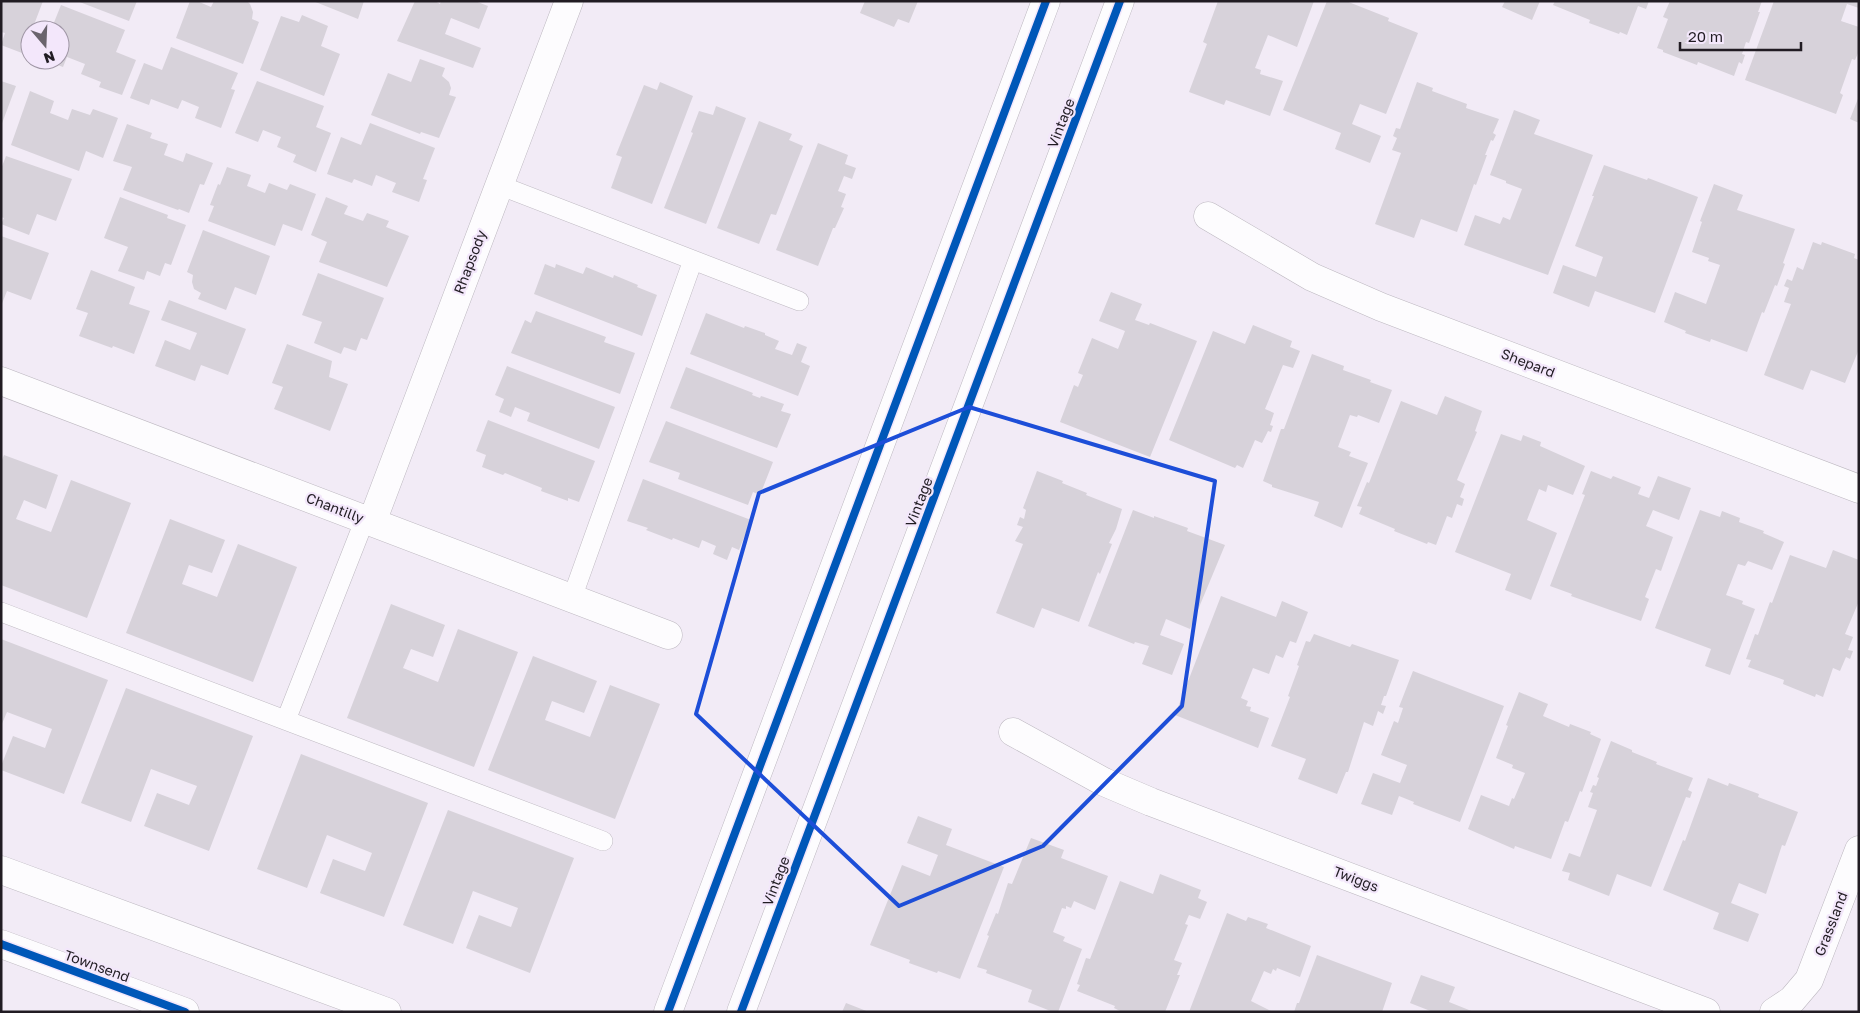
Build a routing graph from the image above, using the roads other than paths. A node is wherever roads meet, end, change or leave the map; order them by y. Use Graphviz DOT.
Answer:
graph roads {
  1 [pos="569,1"];
  2 [pos="1046,1"];
  3 [pos="1120,1"];
  4 [pos="499,185"];
  5 [pos="1208,216"];
  6 [pos="693,260"];
  7 [pos="799,301"];
  8 [pos="1,381"];
  9 [pos="1859,489"];
  10 [pos="368,521"];
  11 [pos="572,598"];
  12 [pos="1,612"];
  13 [pos="668,635"];
  14 [pos="286,720"];
  15 [pos="1013,732"];
  16 [pos="603,841"];
  17 [pos="1859,850"];
  18 [pos="1,870"];
  19 [pos="1,944"];
  20 [pos="185,1012"];
  21 [pos="387,1012"];
  22 [pos="668,1012"];
  23 [pos="741,1012"];
  24 [pos="1706,1012"];
  25 [pos="1774,1012"];
  1 -- 4 [label="street, Rhapsody"];
  2 -- 22 [label="street"];
  3 -- 23 [label="street, Vintage"];
  4 -- 6 [label="lane"];
  4 -- 10 [label="street, Rhapsody"];
  5 -- 9 [label="street, Shepard"];
  6 -- 7 [label="lane"];
  6 -- 11 [label="lane"];
  8 -- 10 [label="street, Chantilly"];
  10 -- 11 [label="street, Chantilly"];
  10 -- 14 [label="lane"];
  11 -- 13 [label="street, Chantilly"];
  12 -- 14 [label="lane"];
  14 -- 16 [label="lane"];
  15 -- 24 [label="street, Twiggs"];
  17 -- 25 [label="street, Grassland"];
  18 -- 21 [label="street"];
  19 -- 20 [label="street, Townsend"];
}
